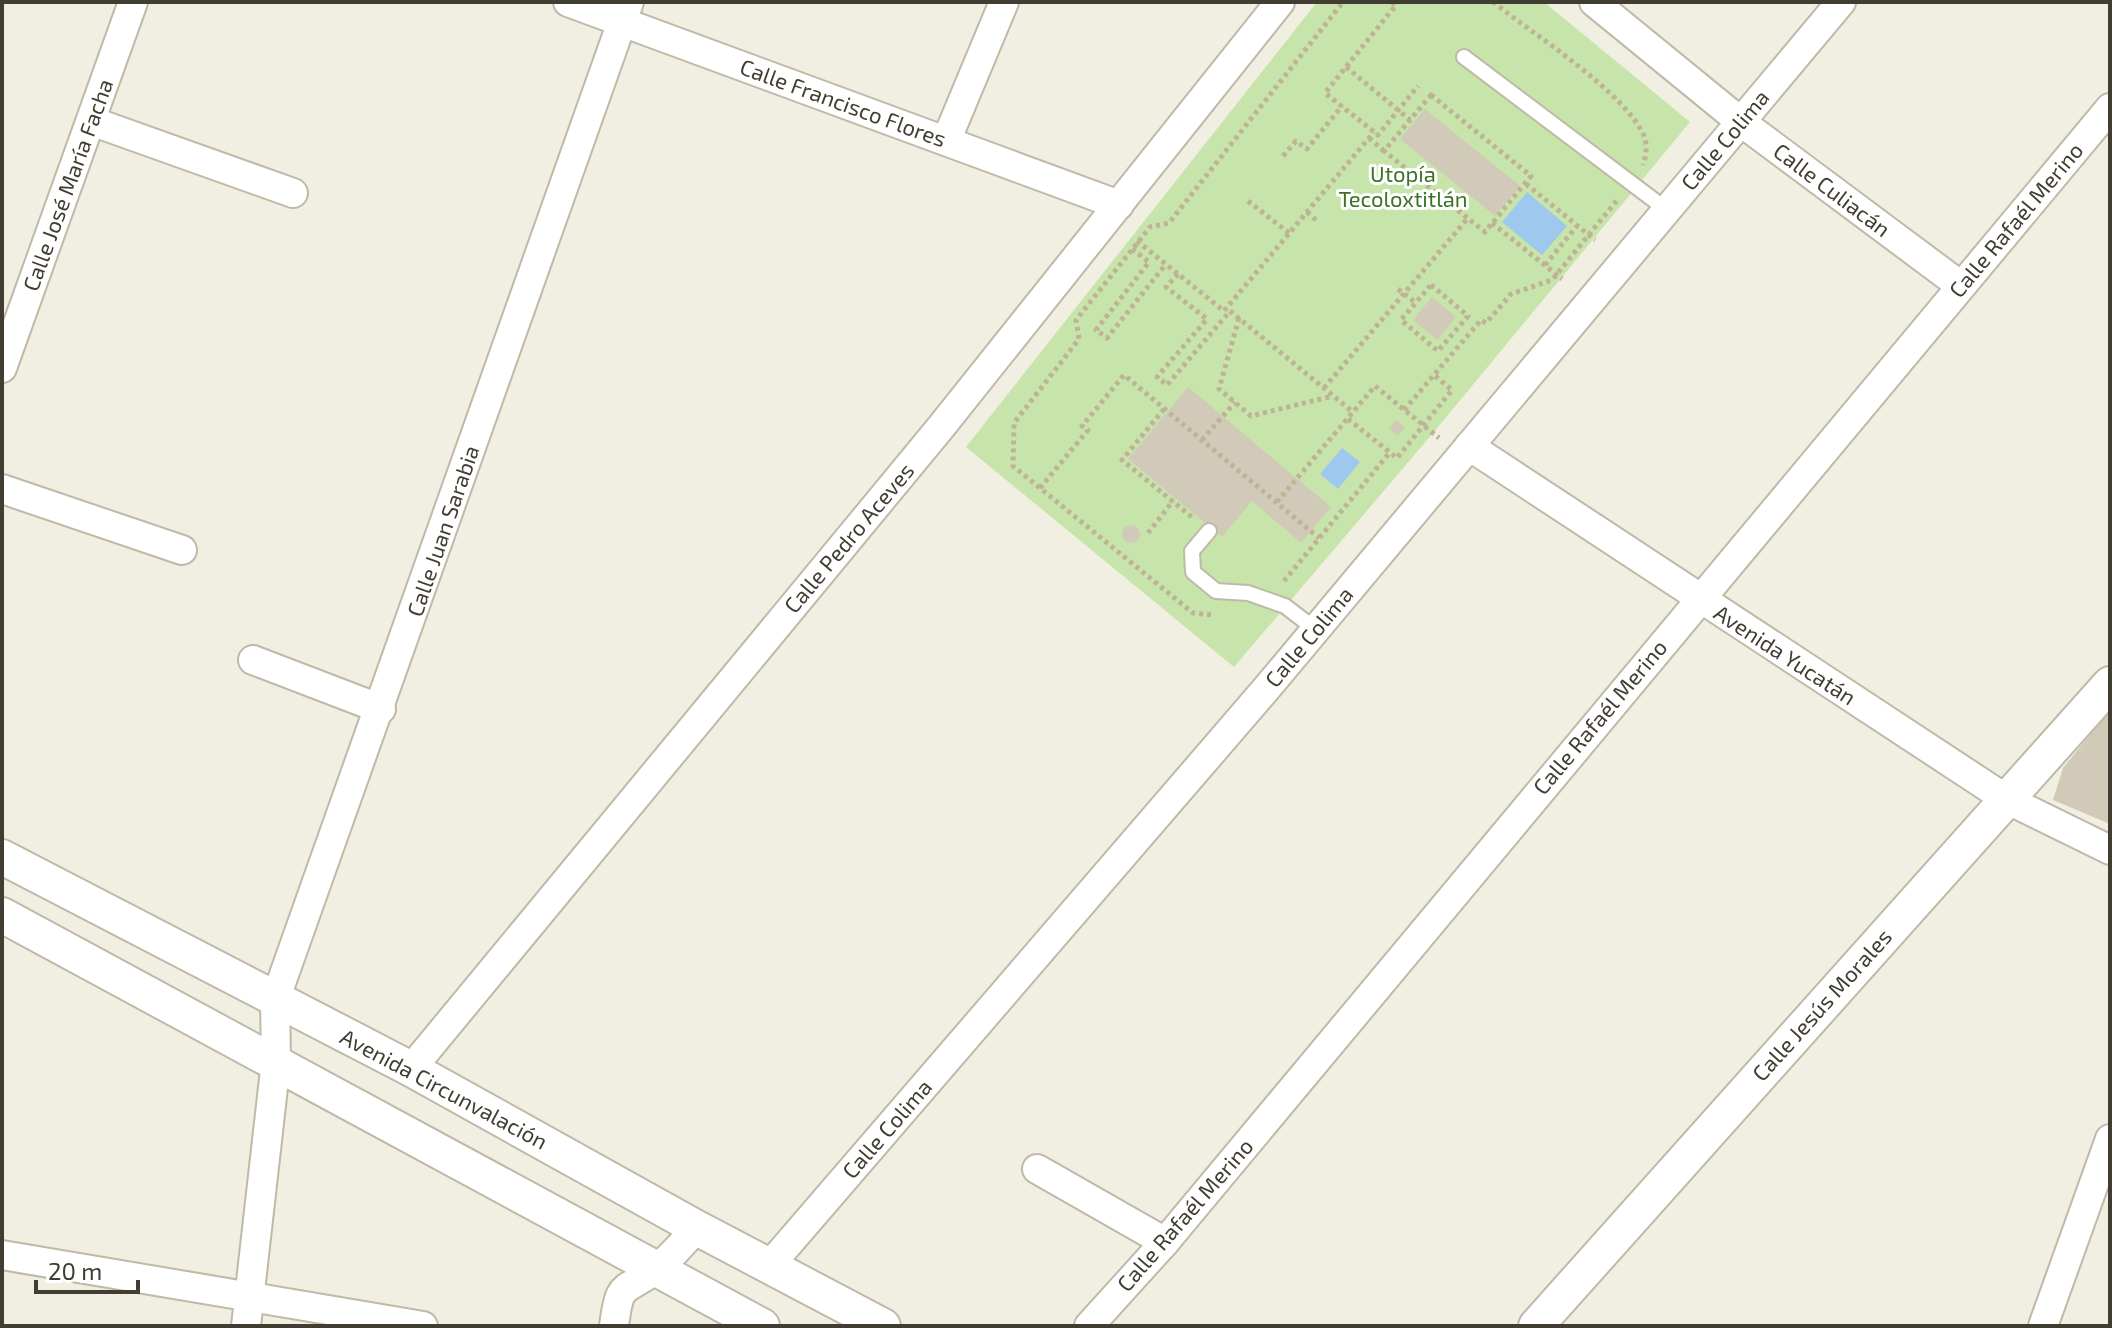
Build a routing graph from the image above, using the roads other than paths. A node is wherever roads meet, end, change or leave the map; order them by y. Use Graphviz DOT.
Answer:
graph roads {
  1 [pos="133,2"];
  2 [pos="568,2"];
  3 [pos="1004,2"];
  4 [pos="1280,2"];
  5 [pos="1594,2"];
  6 [pos="1841,2"];
  7 [pos="625,12"];
  8 [pos="1464,57"];
  9 [pos="2110,108"];
  10 [pos="91,121"];
  11 [pos="1741,122"];
  12 [pos="946,141"];
  13 [pos="293,193"];
  14 [pos="1119,205"];
  15 [pos="1667,210"];
  16 [pos="1961,286"];
  17 [pos="2,368"];
  18 [pos="1465,451"];
  19 [pos="2,489"];
  20 [pos="1209,531"];
  21 [pos="182,550"];
  22 [pos="1699,598"];
  23 [pos="1315,629"];
  24 [pos="253,660"];
  25 [pos="2110,684"];
  26 [pos="381,709"];
  27 [pos="2006,799"];
  28 [pos="2110,850"];
  29 [pos="2,857"];
  30 [pos="2,915"];
  31 [pos="275,1000"];
  32 [pos="276,1061"];
  33 [pos="411,1069"];
  34 [pos="2110,1139"];
  35 [pos="1037,1169"];
  36 [pos="697,1228"];
  37 [pos="1165,1242"];
  38 [pos="2,1255"];
  39 [pos="770,1265"];
  40 [pos="655,1270"];
  41 [pos="251,1297"];
  42 [pos="246,1326"];
  43 [pos="423,1326"];
  44 [pos="614,1326"];
  45 [pos="762,1326"];
  46 [pos="883,1326"];
  47 [pos="1089,1326"];
  48 [pos="1536,1326"];
  49 [pos="2043,1326"];
  1 -- 10 [label="street, Calle José María Facha"];
  2 -- 7 [label="street, Calle Francisco Flores"];
  3 -- 12 [label="street"];
  4 -- 14 [label="street, Calle Pedro Aceves"];
  5 -- 11 [label="street, Calle Culiacán"];
  6 -- 11 [label="street, Calle Colima"];
  7 -- 12 [label="street, Calle Francisco Flores"];
  7 -- 26 [label="street, Calle Juan Sarabia"];
  8 -- 15 [label="lane"];
  9 -- 16 [label="street, Calle Rafaél Merino"];
  10 -- 13 [label="street"];
  10 -- 17 [label="street, Calle José María Facha"];
  11 -- 15 [label="street, Calle Colima"];
  11 -- 16 [label="street, Calle Culiacán"];
  12 -- 14 [label="street, Calle Francisco Flores"];
  14 -- 33 [label="street, Calle Pedro Aceves"];
  15 -- 18 [label="street, Calle Colima"];
  16 -- 22 [label="street, Calle Rafaél Merino"];
  18 -- 22 [label="street, Avenida Yucatán"];
  18 -- 23 [label="street, Calle Colima"];
  19 -- 21 [label="street"];
  20 -- 23 [label="lane"];
  22 -- 27 [label="street, Avenida Yucatán"];
  22 -- 37 [label="street, Calle Rafaél Merino"];
  23 -- 39 [label="street, Calle Colima"];
  24 -- 26 [label="street"];
  25 -- 27 [label="street, Calle Jesús Morales"];
  26 -- 31 [label="street, Calle Juan Sarabia"];
  27 -- 28 [label="street, Avenida Yucatán"];
  27 -- 48 [label="street, Calle Jesús Morales"];
  29 -- 31 [label="street, Avenida Circunvalación"];
  30 -- 32 [label="street"];
  31 -- 32 [label="street, Calle Juan Sarabia"];
  31 -- 33 [label="street, Avenida Circunvalación"];
  32 -- 40 [label="street"];
  32 -- 41 [label="street, Calle Juan Sarabia"];
  33 -- 36 [label="street, Avenida Circunvalación"];
  34 -- 49 [label="street"];
  35 -- 37 [label="street"];
  36 -- 39 [label="street, Avenida Circunvalación"];
  36 -- 40 [label="street"];
  37 -- 47 [label="street, Calle Rafaél Merino"];
  38 -- 41 [label="street"];
  39 -- 46 [label="street, Avenida Circunvalación"];
  40 -- 44 [label="street"];
  40 -- 45 [label="street"];
  41 -- 42 [label="street, Calle Juan Sarabia"];
  41 -- 43 [label="street"];
}
